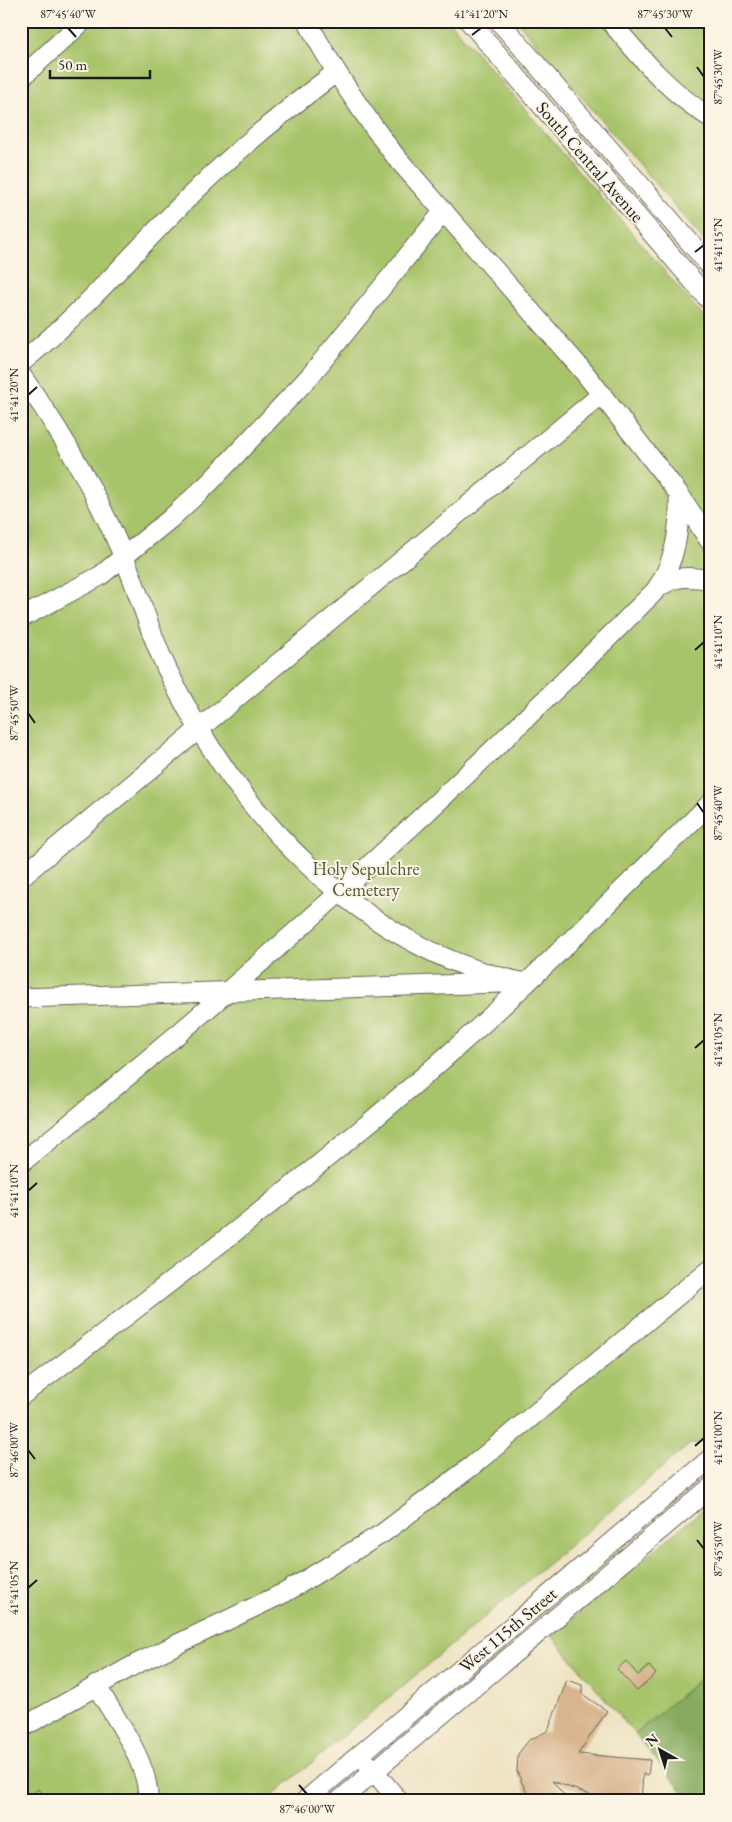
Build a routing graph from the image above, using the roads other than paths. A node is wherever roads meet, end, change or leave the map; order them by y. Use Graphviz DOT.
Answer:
graph roads {
  1 [pos="83,21"];
  2 [pos="307,21"];
  3 [pos="469,21"];
  4 [pos="499,21"];
  5 [pos="610,21"];
  6 [pos="335,73"];
  7 [pos="21,78"];
  8 [pos="711,118"];
  9 [pos="444,211"];
  10 [pos="711,267"];
  11 [pos="711,302"];
  12 [pos="21,363"];
  13 [pos="21,375"];
  14 [pos="602,394"];
  15 [pos="679,494"];
  16 [pos="711,543"];
  17 [pos="125,558"];
  18 [pos="711,580"];
  19 [pos="655,591"];
  20 [pos="21,618"];
  21 [pos="198,730"];
  22 [pos="711,803"];
  23 [pos="21,877"];
  24 [pos="340,892"];
  25 [pos="527,982"];
  26 [pos="228,992"];
  27 [pos="21,998"];
  28 [pos="21,1163"];
  29 [pos="711,1268"];
  30 [pos="21,1396"];
  31 [pos="711,1458"];
  32 [pos="711,1487"];
  33 [pos="96,1685"];
  34 [pos="21,1728"];
  35 [pos="360,1754"];
  36 [pos="374,1771"];
  37 [pos="148,1801"];
  38 [pos="304,1801"];
  39 [pos="339,1801"];
  40 [pos="399,1801"];
  1 -- 7 [label="street"];
  2 -- 6 [label="street"];
  3 -- 11 [label="street, South Central Avenue"];
  4 -- 10 [label="street, South Central Avenue"];
  5 -- 8 [label="street"];
  6 -- 9 [label="street"];
  6 -- 12 [label="street"];
  9 -- 14 [label="street"];
  9 -- 17 [label="street"];
  13 -- 17 [label="street"];
  14 -- 15 [label="street"];
  14 -- 21 [label="street"];
  15 -- 16 [label="street"];
  15 -- 19 [label="street"];
  17 -- 20 [label="street"];
  17 -- 21 [label="street"];
  18 -- 19 [label="street"];
  19 -- 24 [label="street"];
  21 -- 23 [label="street"];
  21 -- 24 [label="street"];
  22 -- 25 [label="street"];
  24 -- 25 [label="street"];
  24 -- 26 [label="street"];
  25 -- 26 [label="street"];
  25 -- 30 [label="street"];
  26 -- 27 [label="street"];
  26 -- 28 [label="street"];
  29 -- 33 [label="street"];
  31 -- 35 [label="street, West 115th Street"];
  32 -- 36 [label="street, West 115th Street"];
  33 -- 34 [label="street"];
  33 -- 37 [label="street"];
  35 -- 36 [label="street"];
  35 -- 38 [label="street, West 115th Street"];
  36 -- 39 [label="street, West 115th Street"];
  36 -- 40 [label="street"];
}
